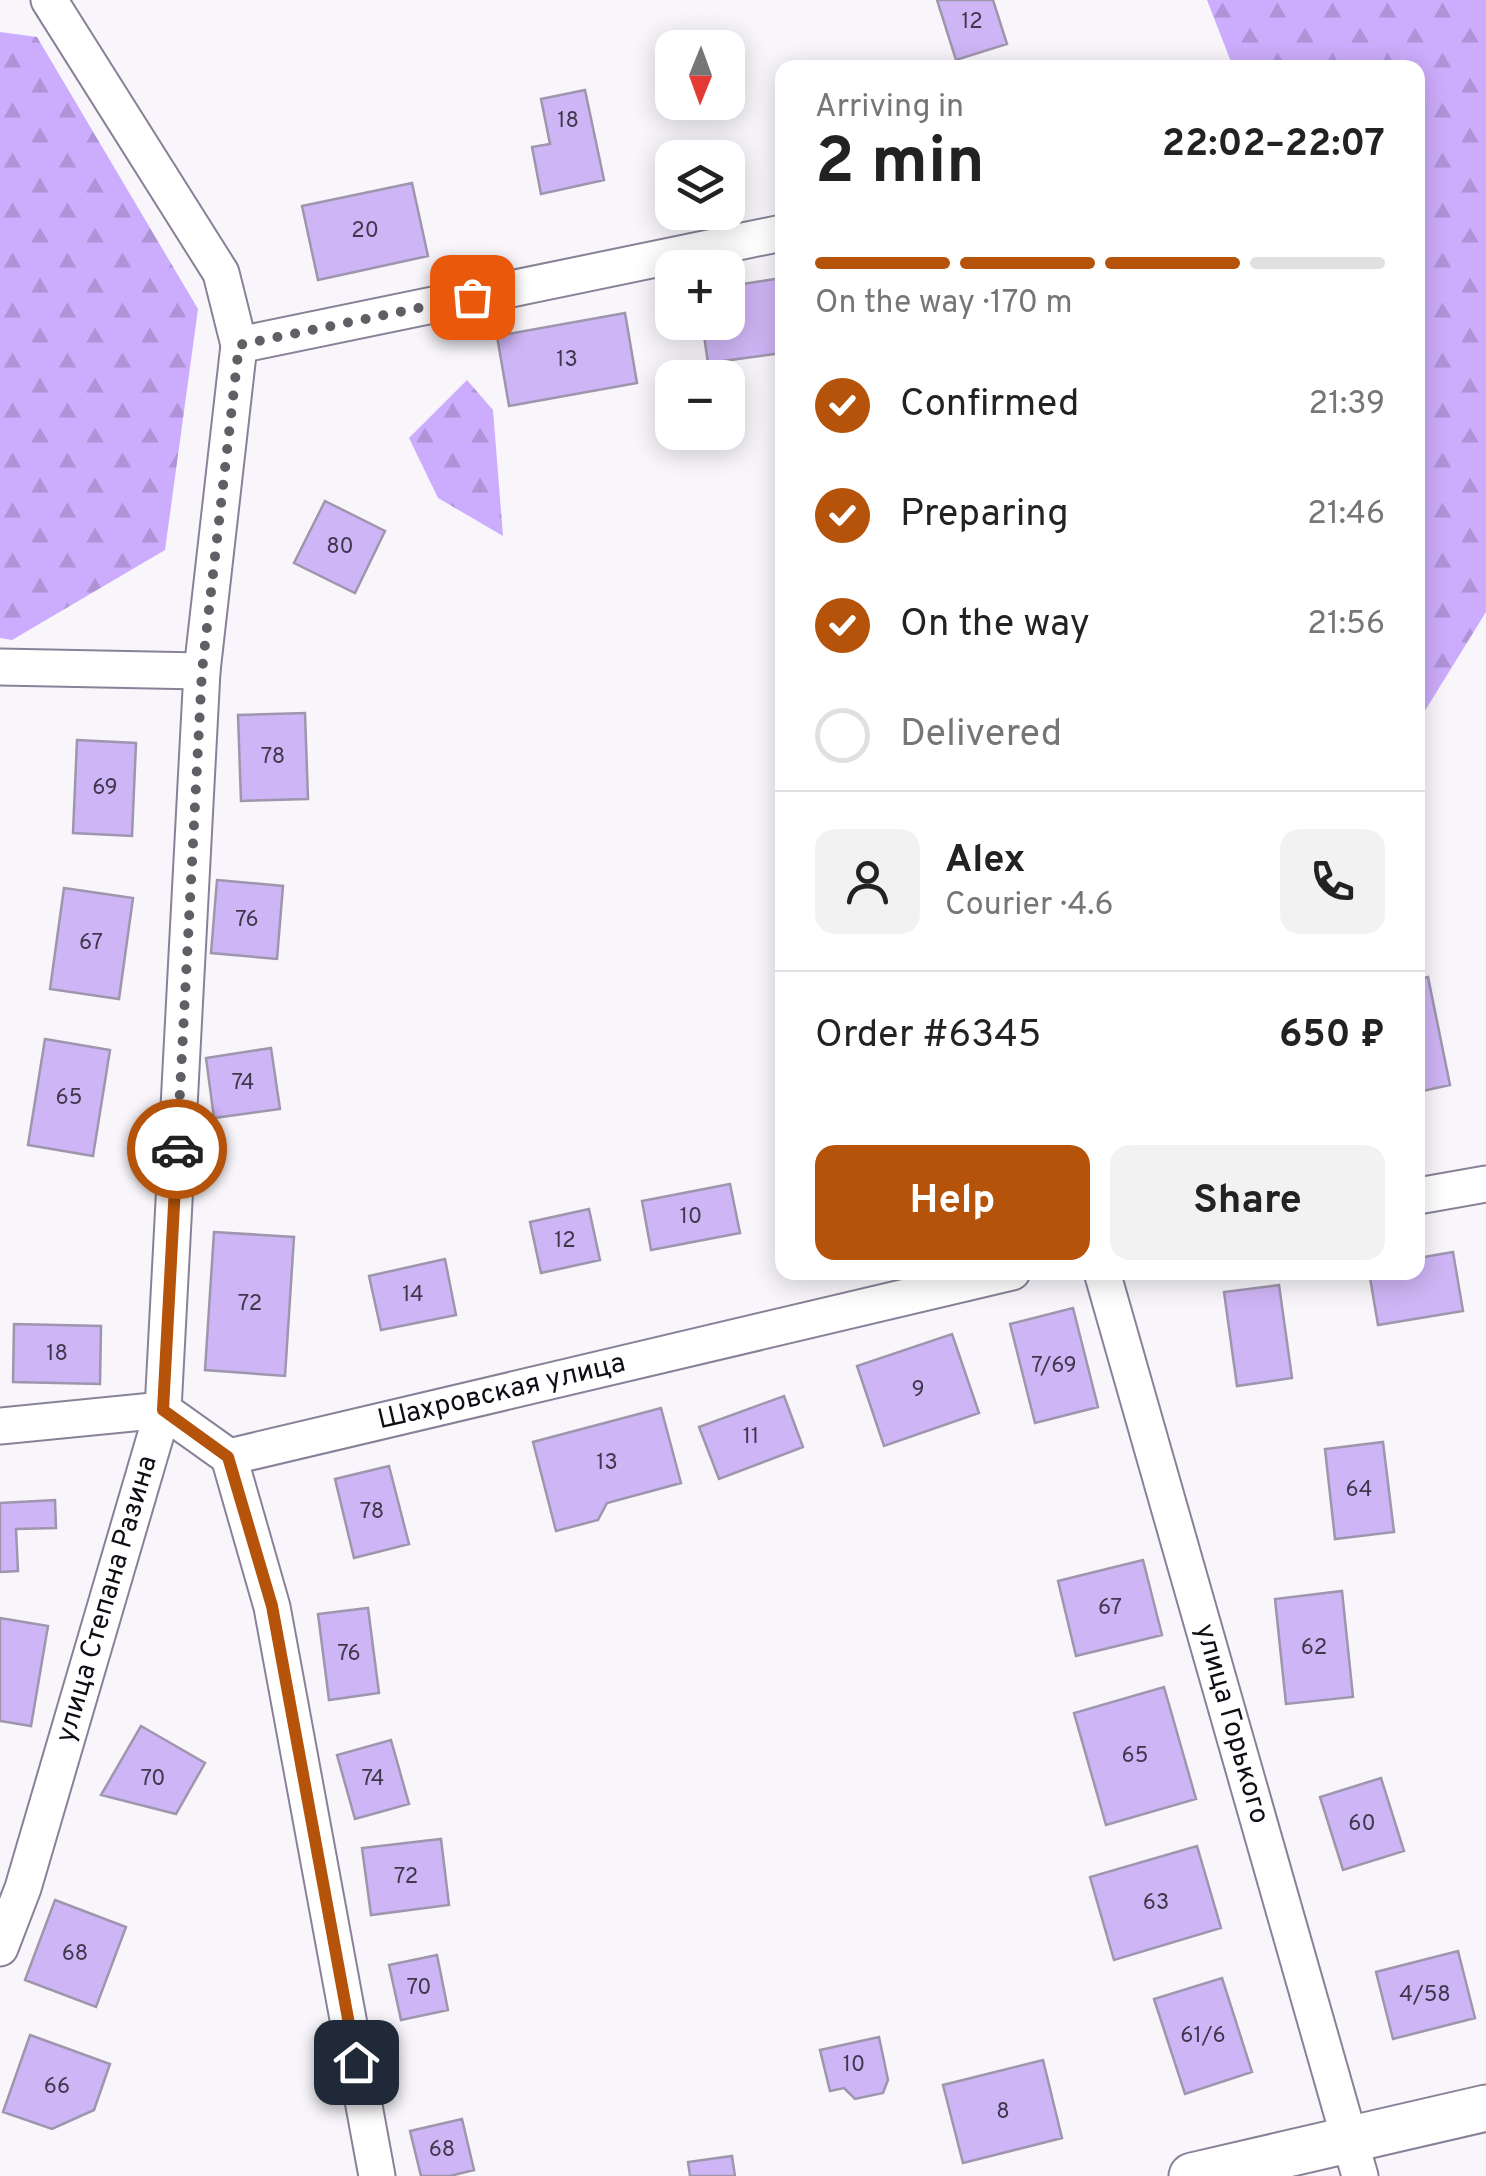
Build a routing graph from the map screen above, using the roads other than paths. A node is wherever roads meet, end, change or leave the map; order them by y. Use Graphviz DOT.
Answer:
graph roads {
  1 [pos="49,0"];
  2 [pos="775,234"];
  3 [pos="239,345"];
  4 [pos="0,666"];
  5 [pos="202,671"];
  6 [pos="1486,1184"];
  7 [pos="1425,1195"];
  8 [pos="978,1280"];
  9 [pos="1104,1280"];
  10 [pos="163,1410"];
  11 [pos="0,1426"];
  12 [pos="228,1457"];
  13 [pos="0,1948"];
  14 [pos="1486,2108"];
  15 [pos="1355,2158"];
  16 [pos="377,2176"];
  17 [pos="1192,2176"];
  1 -- 3 [label="street"];
  2 -- 3 [label="street"];
  3 -- 5 [label="street, улица Степана Разина"];
  4 -- 5 [label="street"];
  5 -- 10 [label="street, улица Степана Разина"];
  6 -- 7 [label="street"];
  8 -- 12 [label="street, Шахровская улица"];
  9 -- 15 [label="street, улица Горького"];
  10 -- 11 [label="street"];
  10 -- 12 [label="street"];
  10 -- 13 [label="street, улица Степана Разина"];
  12 -- 16 [label="street"];
  14 -- 15 [label="street"];
  15 -- 17 [label="street"];
}
